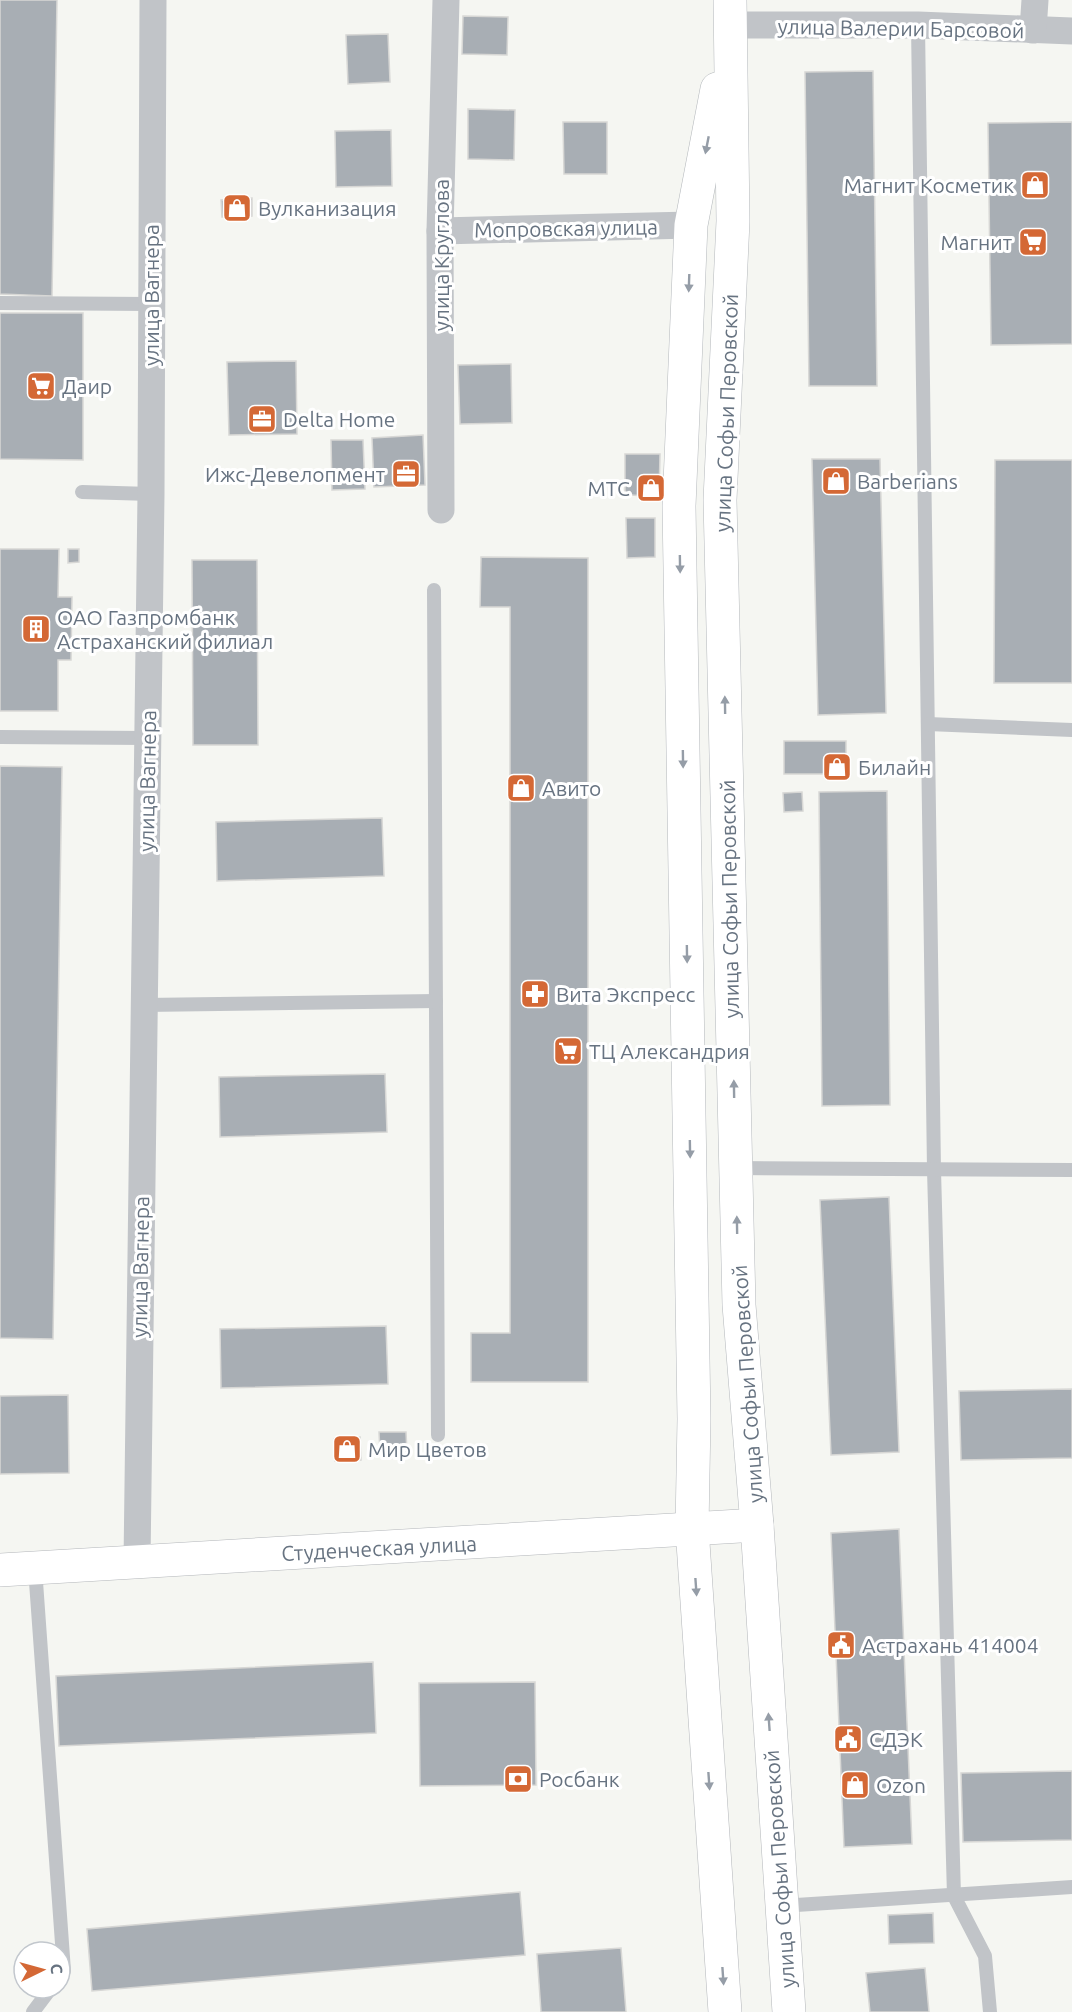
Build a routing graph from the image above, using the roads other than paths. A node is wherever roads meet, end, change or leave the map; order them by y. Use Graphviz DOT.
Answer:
graph roads {
  1 [pos="153,0"];
  2 [pos="446,0"];
  3 [pos="1035,0"];
  4 [pos="730,13"];
  5 [pos="918,25"];
  6 [pos="1034,30"];
  7 [pos="1072,31"];
  8 [pos="691,225"];
  9 [pos="440,231"];
  10 [pos="0,303"];
  11 [pos="150,304"];
  12 [pos="82,492"];
  13 [pos="151,494"];
  14 [pos="441,510"];
  15 [pos="434,590"];
  16 [pos="928,724"];
  17 [pos="1072,730"];
  18 [pos="0,736"];
  19 [pos="147,738"];
  20 [pos="436,1001"];
  21 [pos="144,1005"];
  22 [pos="736,1168"];
  23 [pos="934,1170"];
  24 [pos="1072,1170"];
  25 [pos="438,1434"];
  26 [pos="757,1525"];
  27 [pos="692,1528"];
  28 [pos="137,1562"];
  29 [pos="35,1568"];
  30 [pos="0,1570"];
  31 [pos="1072,1887"];
  32 [pos="954,1896"];
  33 [pos="780,1906"];
  34 [pos="62,1940"];
  35 [pos="725,2012"];
  36 [pos="789,2012"];
  37 [pos="990,2012"];
  1 -- 11 [label="street, улица Вагнера"];
  2 -- 9 [label="street, улица Круглова"];
  3 -- 6 [label="street"];
  4 -- 5 [label="street, улица Валерии Барсовой"];
  4 -- 8 [label="main road, one-way"];
  22 -- 4 [label="main road, улица Софьи Перовской, one-way"];
  5 -- 6 [label="street, улица Валерии Барсовой"];
  5 -- 16 [label="lane"];
  6 -- 7 [label="street, улица Валерии Барсовой"];
  8 -- 9 [label="street, Мопровская улица"];
  8 -- 27 [label="main road, one-way"];
  9 -- 14 [label="street, улица Круглова"];
  10 -- 11 [label="lane"];
  11 -- 13 [label="street, улица Вагнера"];
  12 -- 13 [label="lane"];
  13 -- 19 [label="street, улица Вагнера"];
  15 -- 20 [label="lane"];
  16 -- 17 [label="lane"];
  16 -- 23 [label="lane"];
  18 -- 19 [label="lane"];
  19 -- 21 [label="street, улица Вагнера"];
  20 -- 21 [label="lane"];
  20 -- 25 [label="lane"];
  21 -- 28 [label="street, улица Вагнера"];
  22 -- 23 [label="lane"];
  26 -- 22 [label="main road, улица Софьи Перовской, one-way"];
  23 -- 24 [label="lane"];
  23 -- 32 [label="lane"];
  26 -- 27 [label="main road, Студенческая улица"];
  33 -- 26 [label="main road, улица Софьи Перовской, one-way"];
  27 -- 28 [label="main road, Студенческая улица"];
  27 -- 35 [label="main road, one-way"];
  28 -- 29 [label="main road, Студенческая улица"];
  29 -- 30 [label="main road, Студенческая улица"];
  29 -- 34 [label="lane"];
  31 -- 32 [label="lane"];
  32 -- 33 [label="lane"];
  32 -- 37 [label="lane"];
  33 -- 36 [label="main road, улица Софьи Перовской"];
}
